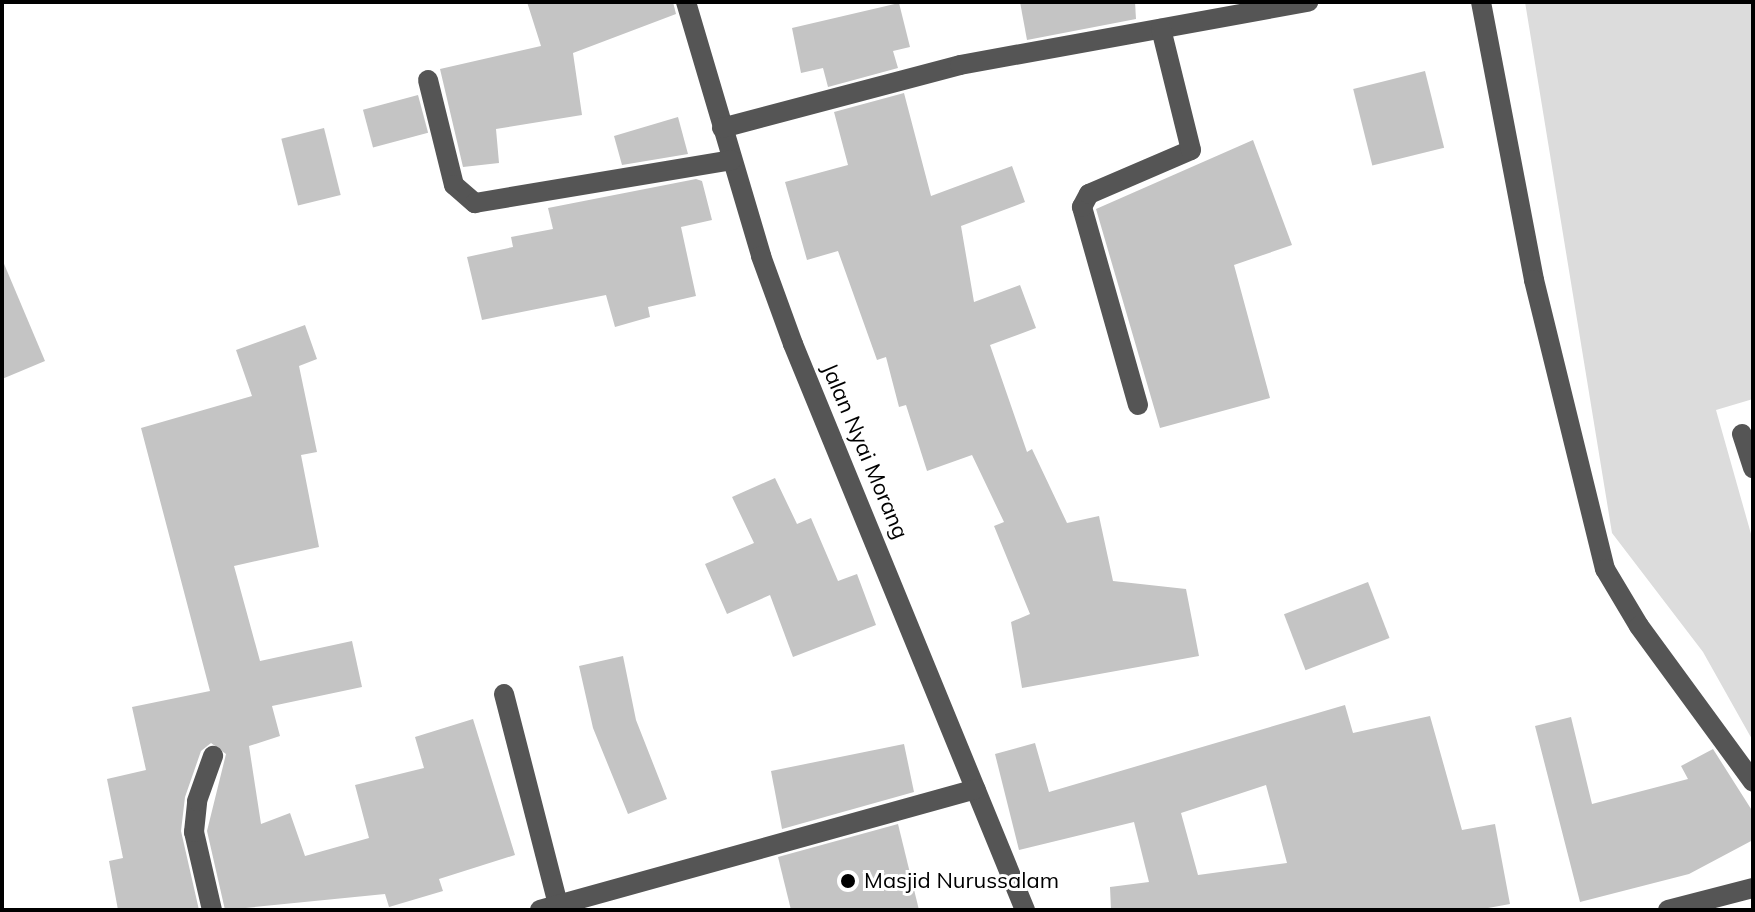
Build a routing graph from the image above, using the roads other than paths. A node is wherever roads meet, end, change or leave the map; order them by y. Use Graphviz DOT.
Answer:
graph roads {
  1 [pos="686,2"];
  2 [pos="1308,2"];
  3 [pos="1481,2"];
  4 [pos="1161,29"];
  5 [pos="428,80"];
  6 [pos="722,128"];
  7 [pos="731,160"];
  8 [pos="1138,405"];
  9 [pos="1742,434"];
  10 [pos="1753,468"];
  11 [pos="504,694"];
  12 [pos="213,756"];
  13 [pos="1753,782"];
  14 [pos="975,789"];
  15 [pos="1753,888"];
  16 [pos="549,908"];
  17 [pos="212,910"];
  18 [pos="1025,910"];
  19 [pos="1668,910"];
  1 -- 6 [label="street, Jalan Nyai Morang"];
  2 -- 4 [label="street"];
  3 -- 13 [label="street"];
  4 -- 6 [label="street"];
  4 -- 8 [label="street"];
  5 -- 7 [label="street"];
  6 -- 7 [label="street, Jalan Nyai Morang"];
  7 -- 14 [label="street, Jalan Nyai Morang"];
  9 -- 10 [label="street"];
  11 -- 16 [label="street"];
  12 -- 17 [label="street"];
  14 -- 16 [label="street"];
  14 -- 18 [label="street, Jalan Nyai Morang"];
  15 -- 19 [label="street"];
}
